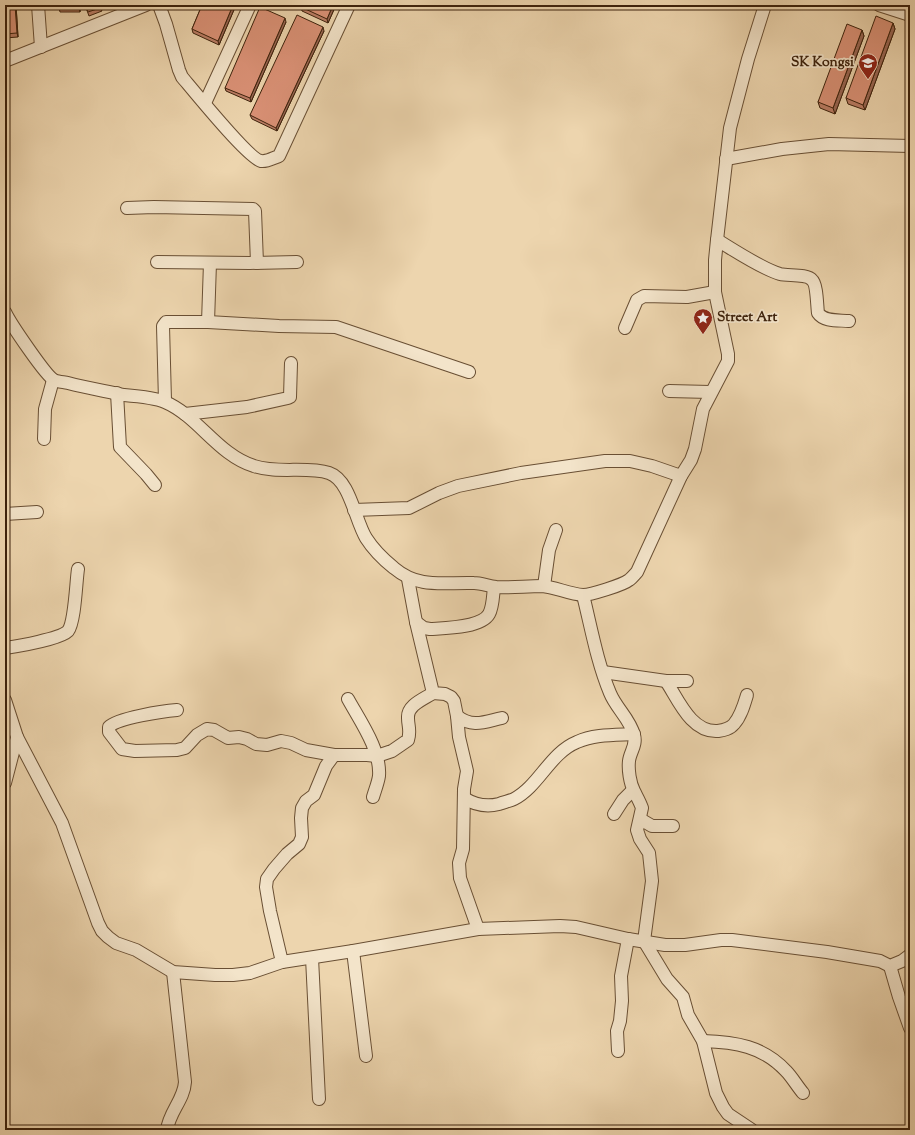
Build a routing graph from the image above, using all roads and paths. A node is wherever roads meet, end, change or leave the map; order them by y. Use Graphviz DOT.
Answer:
graph roads {
  1 [pos="38,5"];
  2 [pos="146,5"];
  3 [pos="159,5"];
  4 [pos="250,5"];
  5 [pos="349,5"];
  6 [pos="765,5"];
  7 [pos="879,5"];
  8 [pos="910,15"];
  9 [pos="41,47"];
  10 [pos="5,61"];
  11 [pos="205,103"];
  12 [pos="910,146"];
  13 [pos="726,159"];
  14 [pos="127,208"];
  15 [pos="717,240"];
  16 [pos="157,262"];
  17 [pos="297,262"];
  18 [pos="210,263"];
  19 [pos="257,263"];
  20 [pos="715,292"];
  21 [pos="6,317"];
  22 [pos="849,321"];
  23 [pos="208,322"];
  24 [pos="625,328"];
  25 [pos="291,362"];
  26 [pos="469,372"];
  27 [pos="52,380"];
  28 [pos="669,391"];
  29 [pos="710,392"];
  30 [pos="117,393"];
  31 [pos="164,401"];
  32 [pos="185,414"];
  33 [pos="44,439"];
  34 [pos="680,476"];
  35 [pos="155,485"];
  36 [pos="354,510"];
  37 [pos="37,512"];
  38 [pos="5,514"];
  39 [pos="556,530"];
  40 [pos="78,569"];
  41 [pos="408,579"];
  42 [pos="494,586"];
  43 [pos="544,586"];
  44 [pos="584,595"];
  45 [pos="416,622"];
  46 [pos="5,648"];
  47 [pos="603,672"];
  48 [pos="666,681"];
  49 [pos="687,681"];
  50 [pos="433,693"];
  51 [pos="747,695"];
  52 [pos="348,699"];
  53 [pos="5,700"];
  54 [pos="178,710"];
  55 [pos="457,716"];
  56 [pos="502,718"];
  57 [pos="634,734"];
  58 [pos="17,737"];
  59 [pos="334,755"];
  60 [pos="377,756"];
  61 [pos="5,783"];
  62 [pos="633,790"];
  63 [pos="373,797"];
  64 [pos="464,798"];
  65 [pos="614,814"];
  66 [pos="640,820"];
  67 [pos="673,826"];
  68 [pos="478,929"];
  69 [pos="628,939"];
  70 [pos="644,941"];
  71 [pos="353,951"];
  72 [pos="910,955"];
  73 [pos="312,958"];
  74 [pos="282,962"];
  75 [pos="890,966"];
  76 [pos="173,972"];
  77 [pos="910,1028"];
  78 [pos="703,1041"];
  79 [pos="618,1051"];
  80 [pos="366,1056"];
  81 [pos="802,1093"];
  82 [pos="319,1099"];
  83 [pos="736,1125"];
  84 [pos="167,1130"];
  85 [pos="752,1130"];
  1 -- 9 [label="street"];
  2 -- 9 [label="street"];
  3 -- 11 [label="street"];
  4 -- 11 [label="street"];
  5 -- 11 [label="street"];
  6 -- 13 [label="street"];
  7 -- 8 [label="street"];
  9 -- 10 [label="street"];
  12 -- 13 [label="street"];
  13 -- 15 [label="street"];
  14 -- 19 [label="street"];
  15 -- 20 [label="street"];
  15 -- 22 [label="street"];
  16 -- 18 [label="street"];
  17 -- 19 [label="street"];
  18 -- 19 [label="street"];
  18 -- 23 [label="street"];
  20 -- 24 [label="street"];
  20 -- 29 [label="street"];
  21 -- 27 [label="street"];
  23 -- 26 [label="street"];
  23 -- 31 [label="street"];
  25 -- 32 [label="street"];
  27 -- 30 [label="street"];
  27 -- 33 [label="street"];
  28 -- 29 [label="street"];
  29 -- 34 [label="street"];
  30 -- 31 [label="street"];
  30 -- 35 [label="street"];
  31 -- 32 [label="street"];
  32 -- 36 [label="street"];
  34 -- 36 [label="street"];
  34 -- 44 [label="street"];
  36 -- 41 [label="street"];
  37 -- 38 [label="street"];
  39 -- 43 [label="street"];
  40 -- 46 [label="street"];
  41 -- 42 [label="street"];
  41 -- 45 [label="street"];
  42 -- 43 [label="street"];
  42 -- 45 [label="street"];
  43 -- 44 [label="street"];
  44 -- 47 [label="street"];
  45 -- 50 [label="street"];
  47 -- 48 [label="street"];
  47 -- 57 [label="street"];
  48 -- 49 [label="street"];
  48 -- 51 [label="street"];
  50 -- 55 [label="street"];
  50 -- 60 [label="street"];
  52 -- 60 [label="street"];
  53 -- 58 [label="street"];
  54 -- 59 [label="street"];
  55 -- 56 [label="street"];
  55 -- 64 [label="street"];
  57 -- 62 [label="street"];
  57 -- 64 [label="street"];
  58 -- 61 [label="street"];
  58 -- 76 [label="street"];
  59 -- 60 [label="street"];
  59 -- 74 [label="street"];
  60 -- 63 [label="street"];
  62 -- 65 [label="street"];
  62 -- 66 [label="street"];
  64 -- 68 [label="street"];
  66 -- 67 [label="street"];
  66 -- 70 [label="street"];
  68 -- 69 [label="street"];
  68 -- 71 [label="street"];
  69 -- 70 [label="street"];
  69 -- 79 [label="street"];
  70 -- 75 [label="street"];
  70 -- 78 [label="street"];
  71 -- 73 [label="street"];
  71 -- 80 [label="street"];
  72 -- 75 [label="street"];
  73 -- 74 [label="street"];
  73 -- 82 [label="street"];
  74 -- 76 [label="street"];
  75 -- 77 [label="street"];
  76 -- 84 [label="street"];
  78 -- 81 [label="street"];
  78 -- 83 [label="street"];
  83 -- 85 [label="street"];
}
